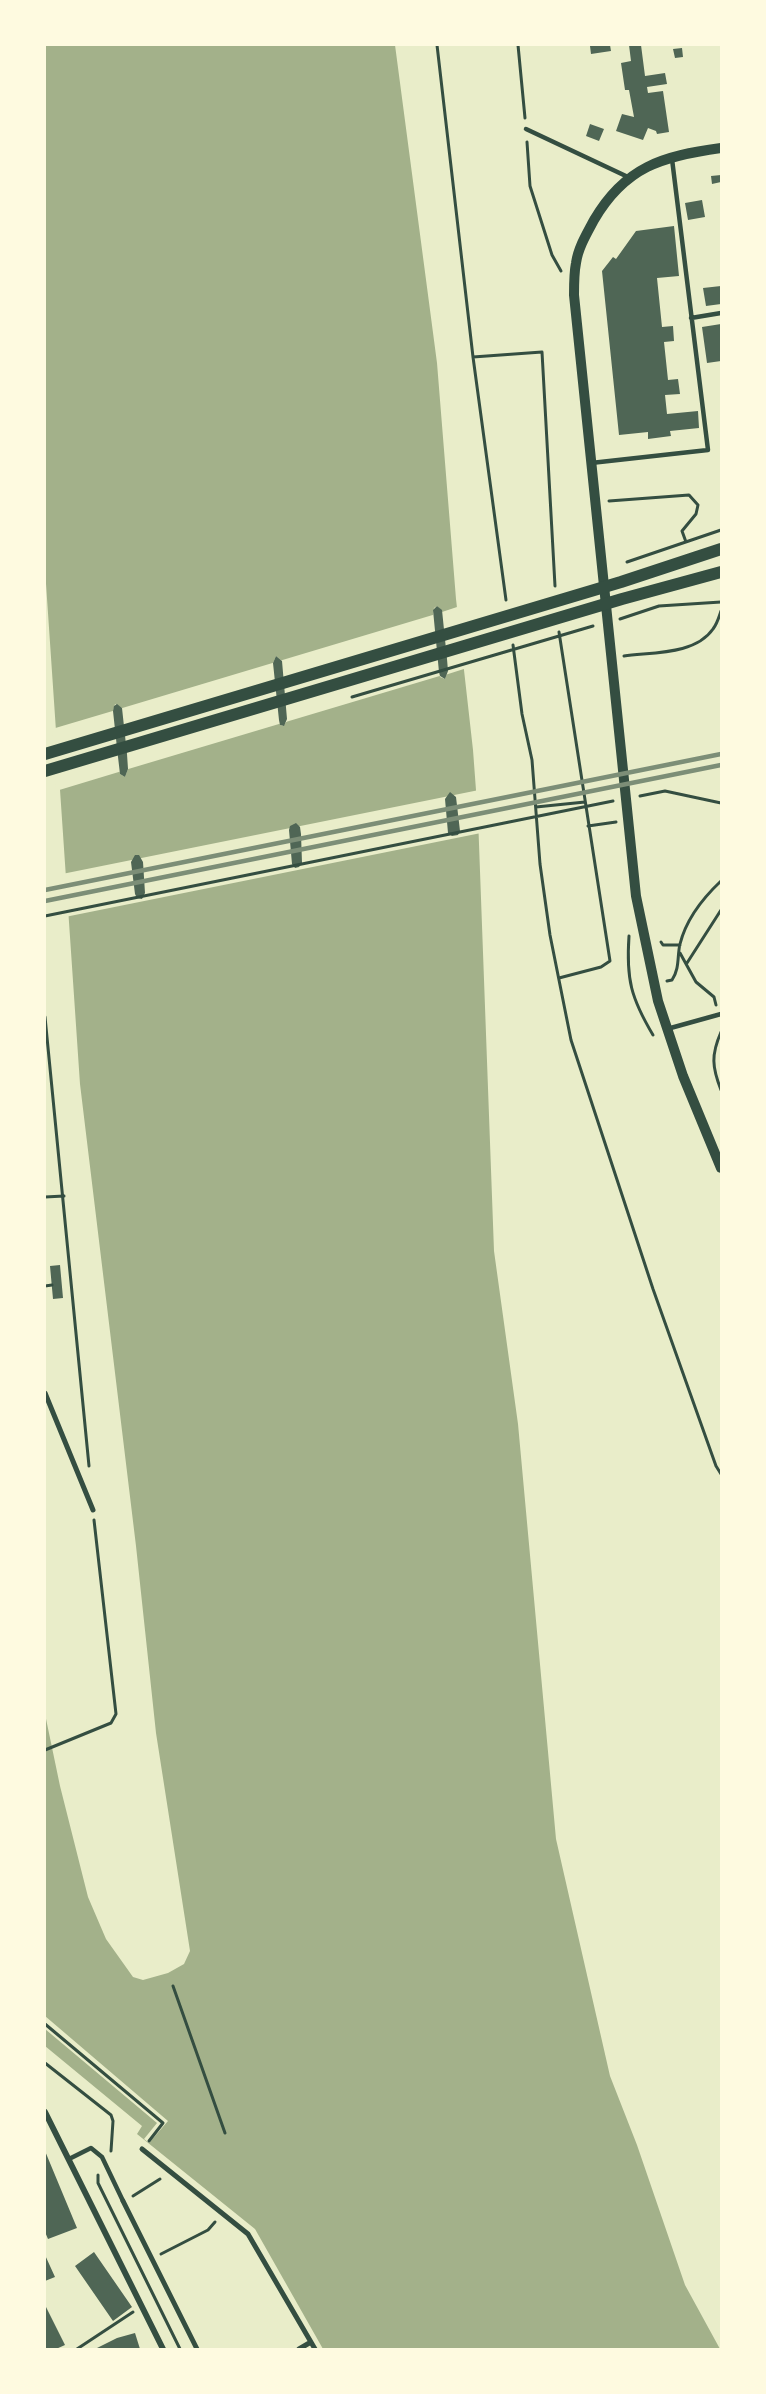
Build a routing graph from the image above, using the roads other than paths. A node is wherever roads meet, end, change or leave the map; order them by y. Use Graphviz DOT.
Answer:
graph roads {
  1 [pos="526,129"];
  2 [pos="721,148"];
  3 [pos="672,159"];
  4 [pos="628,177"];
  5 [pos="721,313"];
  6 [pos="691,318"];
  7 [pos="591,462"];
  8 [pos="721,549"];
  9 [pos="721,572"];
  10 [pos="45,754"];
  11 [pos="45,771"];
  12 [pos="720,1014"];
  13 [pos="668,1029"];
  14 [pos="721,1168"];
  15 [pos="45,1393"];
  16 [pos="93,1510"];
  17 [pos="45,2112"];
  18 [pos="142,2149"];
  19 [pos="69,2159"];
  20 [pos="123,2201"];
  21 [pos="311,2342"];
  22 [pos="163,2349"];
  23 [pos="197,2349"];
  24 [pos="299,2349"];
  25 [pos="315,2349"];
  1 -- 4 [label="lane"];
  2 -- 3 [label="street"];
  3 -- 4 [label="street"];
  3 -- 6 [label="lane"];
  4 -- 7 [label="street"];
  5 -- 6 [label="lane"];
  6 -- 7 [label="lane"];
  7 -- 13 [label="street"];
  8 -- 10 [label="main road"];
  9 -- 11 [label="main road"];
  12 -- 13 [label="lane"];
  13 -- 14 [label="street"];
  15 -- 16 [label="street"];
  17 -- 19 [label="street"];
  18 -- 21 [label="street"];
  19 -- 20 [label="lane"];
  19 -- 22 [label="street"];
  20 -- 23 [label="street"];
  21 -- 24 [label="street"];
  21 -- 25 [label="street"];
}
